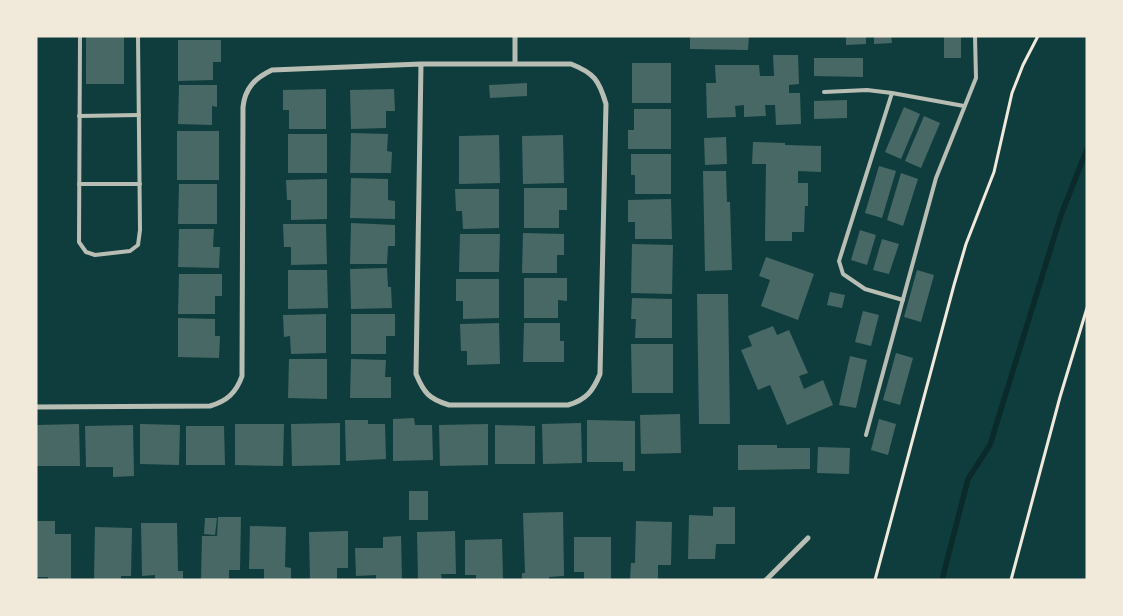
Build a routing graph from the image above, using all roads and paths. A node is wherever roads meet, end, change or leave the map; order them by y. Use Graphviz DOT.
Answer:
graph roads {
  1 [pos="80,36"];
  2 [pos="138,36"];
  3 [pos="515,36"];
  4 [pos="975,36"];
  5 [pos="1038,36"];
  6 [pos="515,63"];
  7 [pos="421,64"];
  8 [pos="824,92"];
  9 [pos="892,94"];
  10 [pos="964,106"];
  11 [pos="139,115"];
  12 [pos="79,116"];
  13 [pos="79,184"];
  14 [pos="140,184"];
  15 [pos="903,300"];
  16 [pos="1087,308"];
  17 [pos="36,407"];
  18 [pos="866,435"];
  19 [pos="808,538"];
  20 [pos="766,580"];
  21 [pos="875,580"];
  22 [pos="1011,580"];
  1 -- 12 [label="lane"];
  2 -- 11 [label="lane"];
  3 -- 6 [label="street"];
  4 -- 10 [label="lane"];
  5 -- 21 [label="path"];
  6 -- 7 [label="street"];
  6 -- 7 [label="street"];
  7 -- 17 [label="street"];
  8 -- 9 [label="lane"];
  9 -- 10 [label="lane"];
  9 -- 15 [label="lane"];
  10 -- 15 [label="lane"];
  11 -- 12 [label="lane"];
  11 -- 14 [label="lane"];
  12 -- 13 [label="lane"];
  13 -- 14 [label="lane"];
  13 -- 14 [label="lane"];
  15 -- 18 [label="lane"];
  16 -- 22 [label="path"];
  19 -- 20 [label="street"];
}
